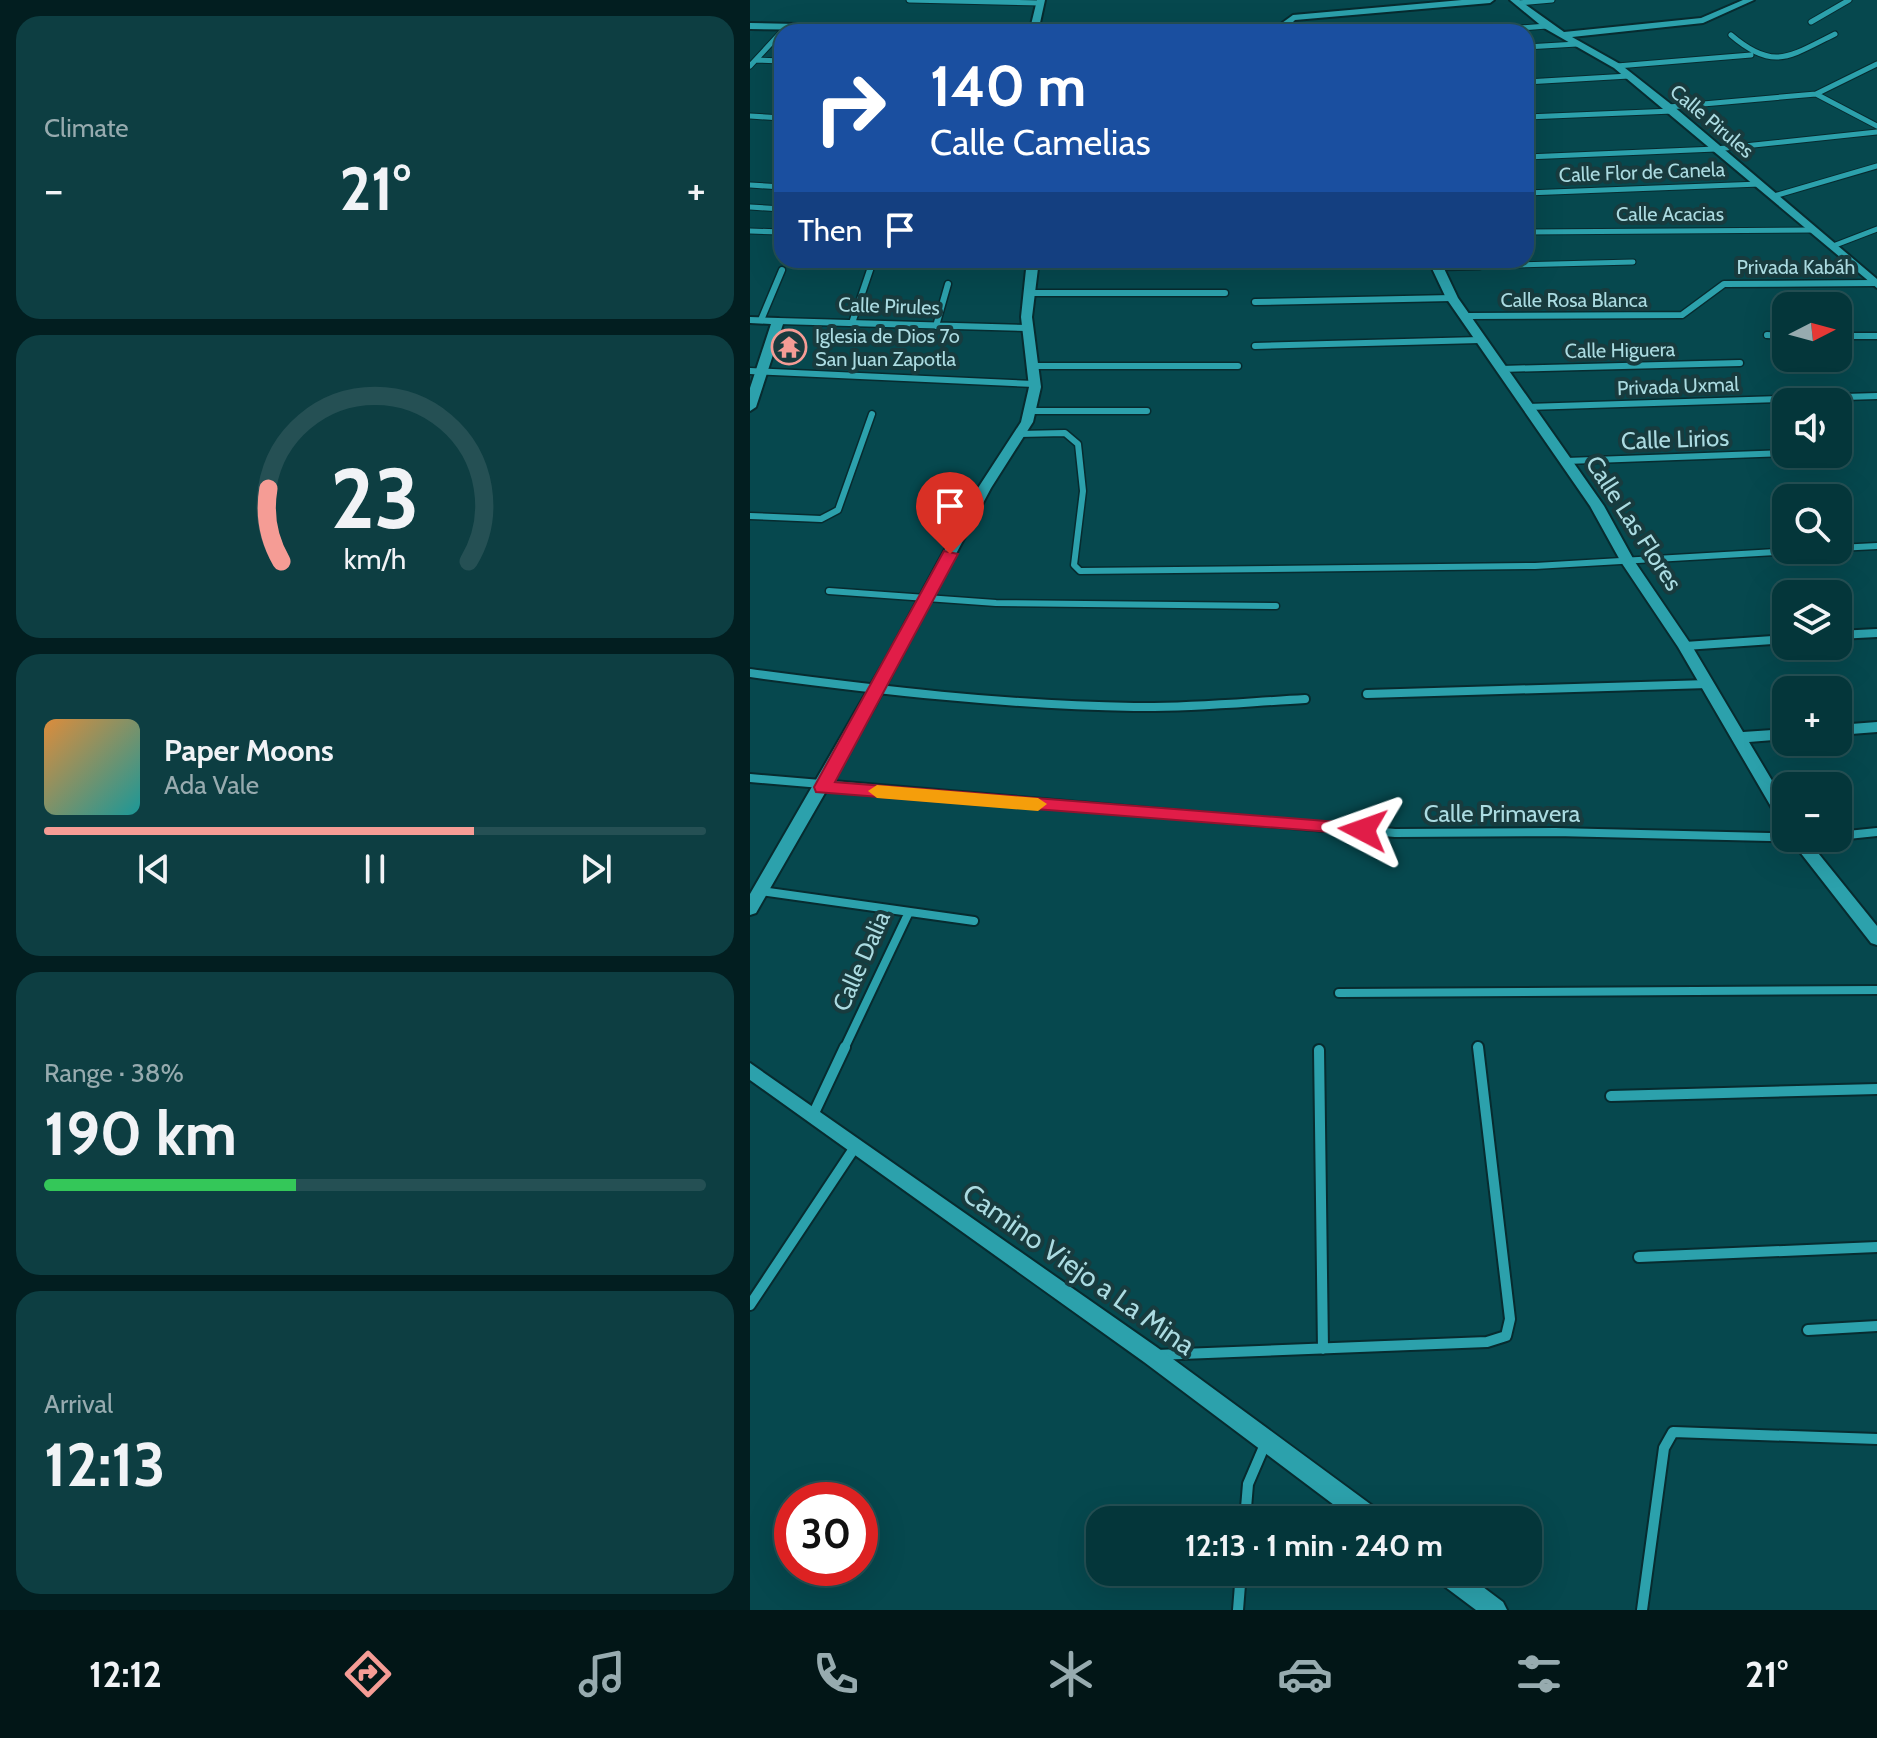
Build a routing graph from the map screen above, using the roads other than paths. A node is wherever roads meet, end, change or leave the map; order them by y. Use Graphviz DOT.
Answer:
graph roads {
  1 [pos="909,0"];
  2 [pos="1490,0"];
  3 [pos="1552,0"];
  4 [pos="1750,0"];
  5 [pos="1849,0"];
  6 [pos="1040,1"];
  7 [pos="1516,2"];
  8 [pos="1811,22"];
  9 [pos="1036,24"];
  10 [pos="1286,24"];
  11 [pos="750,26"];
  12 [pos="1547,26"];
  13 [pos="774,27"];
  14 [pos="1534,27"];
  15 [pos="1835,34"];
  16 [pos="1562,35"];
  17 [pos="1731,35"];
  18 [pos="774,40"];
  19 [pos="1577,44"];
  20 [pos="1534,47"];
  21 [pos="1751,55"];
  22 [pos="756,60"];
  23 [pos="774,61"];
  24 [pos="1877,64"];
  25 [pos="750,66"];
  26 [pos="1617,66"];
  27 [pos="1629,76"];
  28 [pos="1534,82"];
  29 [pos="1816,94"];
  30 [pos="1671,109"];
  31 [pos="750,116"];
  32 [pos="1534,117"];
  33 [pos="774,118"];
  34 [pos="1876,126"];
  35 [pos="1716,149"];
  36 [pos="1534,157"];
  37 [pos="1877,166"];
  38 [pos="1760,184"];
  39 [pos="750,185"];
  40 [pos="774,186"];
  41 [pos="1534,193"];
  42 [pos="1774,196"];
  43 [pos="750,207"];
  44 [pos="774,208"];
  45 [pos="1877,229"];
  46 [pos="1814,230"];
  47 [pos="750,231"];
  48 [pos="774,232"];
  49 [pos="1534,232"];
  50 [pos="1833,246"];
  51 [pos="1534,262"];
  52 [pos="1633,262"];
  53 [pos="1031,268"];
  54 [pos="1437,268"];
  55 [pos="782,270"];
  56 [pos="870,270"];
  57 [pos="1875,281"];
  58 [pos="948,284"];
  59 [pos="1026,293"];
  60 [pos="1225,293"];
  61 [pos="1452,298"];
  62 [pos="1255,302"];
  63 [pos="1682,315"];
  64 [pos="1467,316"];
  65 [pos="756,320"];
  66 [pos="778,321"];
  67 [pos="852,323"];
  68 [pos="936,326"];
  69 [pos="1027,328"];
  70 [pos="1767,335"];
  71 [pos="1772,335"];
  72 [pos="1852,336"];
  73 [pos="1877,336"];
  74 [pos="1480,340"];
  75 [pos="1255,346"];
  76 [pos="1740,363"];
  77 [pos="1036,366"];
  78 [pos="1238,366"];
  79 [pos="1501,369"];
  80 [pos="756,371"];
  81 [pos="1034,384"];
  82 [pos="1877,396"];
  83 [pos="750,407"];
  84 [pos="1527,407"];
  85 [pos="1030,411"];
  86 [pos="1147,411"];
  87 [pos="872,414"];
  88 [pos="1019,434"];
  89 [pos="1772,454"];
  90 [pos="1566,461"];
  91 [pos="750,516"];
  92 [pos="1877,546"];
  93 [pos="1852,547"];
  94 [pos="1772,553"];
  95 [pos="1628,562"];
  96 [pos="829,591"];
  97 [pos="926,602"];
  98 [pos="1276,606"];
  99 [pos="1877,633"];
  100 [pos="1852,634"];
  101 [pos="1772,640"];
  102 [pos="1685,646"];
  103 [pos="750,673"];
  104 [pos="1708,684"];
  105 [pos="875,690"];
  106 [pos="1367,694"];
  107 [pos="1305,699"];
  108 [pos="1877,727"];
  109 [pos="1852,729"];
  110 [pos="1772,735"];
  111 [pos="1740,737"];
  112 [pos="750,778"];
  113 [pos="823,787"];
  114 [pos="1772,793"];
  115 [pos="1877,832"];
  116 [pos="1852,835"];
  117 [pos="1772,838"];
  118 [pos="1808,852"];
  119 [pos="761,891"];
  120 [pos="750,909"];
  121 [pos="909,912"];
  122 [pos="974,921"];
  123 [pos="1877,938"];
  124 [pos="1877,990"];
  125 [pos="1339,993"];
  126 [pos="1478,1047"];
  127 [pos="1319,1050"];
  128 [pos="750,1070"];
  129 [pos="1877,1089"];
  130 [pos="1611,1096"];
  131 [pos="813,1115"];
  132 [pos="855,1147"];
  133 [pos="1877,1247"];
  134 [pos="1639,1257"];
  135 [pos="750,1305"];
  136 [pos="1877,1326"];
  137 [pos="1808,1330"];
  138 [pos="1323,1349"];
  139 [pos="1151,1355"];
  140 [pos="1877,1439"];
  141 [pos="1266,1441"];
  142 [pos="1246,1506"];
  143 [pos="1354,1506"];
  144 [pos="1240,1586"];
  145 [pos="1463,1586"];
  146 [pos="1238,1610"];
  147 [pos="1495,1610"];
  148 [pos="1642,1610"];
  1 -- 6 [label="street"];
  2 -- 10 [label="street"];
  3 -- 7 [label="street"];
  4 -- 16 [label="street"];
  5 -- 8 [label="street"];
  6 -- 9 [label="street"];
  7 -- 12 [label="street, Calle Pirules"];
  11 -- 13 [label="street"];
  12 -- 14 [label="street"];
  12 -- 16 [label="street, Calle Pirules"];
  15 -- 21 [label="street"];
  16 -- 19 [label="street, Calle Pirules"];
  17 -- 21 [label="street"];
  18 -- 22 [label="street"];
  19 -- 20 [label="street"];
  19 -- 26 [label="street, Calle Pirules"];
  21 -- 26 [label="street"];
  22 -- 23 [label="street"];
  22 -- 25 [label="street"];
  24 -- 29 [label="street"];
  26 -- 27 [label="street, Calle Pirules"];
  27 -- 28 [label="street"];
  27 -- 30 [label="street, Calle Pirules"];
  29 -- 30 [label="street"];
  29 -- 34 [label="street"];
  30 -- 32 [label="street"];
  30 -- 35 [label="street, Calle Pirules"];
  31 -- 33 [label="street"];
  34 -- 35 [label="street"];
  35 -- 36 [label="street"];
  35 -- 38 [label="street, Calle Pirules"];
  37 -- 42 [label="street"];
  38 -- 41 [label="street, Calle Flor de Canela"];
  38 -- 42 [label="street, Calle Pirules"];
  39 -- 40 [label="street"];
  42 -- 46 [label="street, Calle Pirules"];
  43 -- 44 [label="street"];
  45 -- 50 [label="street"];
  46 -- 49 [label="street, Calle Acacias"];
  46 -- 50 [label="street, Calle Pirules"];
  47 -- 48 [label="street"];
  50 -- 57 [label="street, Calle Pirules"];
  51 -- 52 [label="street"];
  53 -- 59 [label="street"];
  54 -- 61 [label="street, Calle Las Flores"];
  55 -- 65 [label="street"];
  56 -- 67 [label="street"];
  57 -- 63 [label="street, Privada Kabáh"];
  58 -- 68 [label="street"];
  59 -- 60 [label="street"];
  59 -- 69 [label="street"];
  61 -- 62 [label="street"];
  61 -- 64 [label="street, Calle Las Flores"];
  63 -- 64 [label="street, Calle Rosa Blanca"];
  64 -- 74 [label="street, Calle Las Flores"];
  65 -- 66 [label="street, Calle Pirules"];
  66 -- 67 [label="street, Calle Pirules"];
  66 -- 80 [label="street"];
  67 -- 68 [label="street, Calle Pirules"];
  68 -- 69 [label="street, Calle Pirules"];
  69 -- 77 [label="street"];
  70 -- 71 [label="street"];
  72 -- 73 [label="street"];
  74 -- 75 [label="street"];
  74 -- 79 [label="street, Calle Las Flores"];
  76 -- 79 [label="street, Calle Higuera"];
  77 -- 78 [label="street"];
  77 -- 81 [label="street"];
  79 -- 84 [label="street, Calle Las Flores"];
  80 -- 81 [label="street"];
  80 -- 83 [label="street"];
  81 -- 85 [label="street"];
  82 -- 84 [label="street, Privada Uxmal"];
  84 -- 90 [label="street, Calle Las Flores"];
  85 -- 86 [label="street"];
  85 -- 88 [label="street"];
  87 -- 91 [label="street"];
  88 -- 95 [label="street"];
  88 -- 97 [label="street"];
  89 -- 90 [label="street, Calle Lirios"];
  90 -- 95 [label="street, Calle Las Flores"];
  92 -- 93 [label="street"];
  94 -- 95 [label="street"];
  95 -- 102 [label="street, Calle Las Flores"];
  96 -- 97 [label="street"];
  97 -- 98 [label="street"];
  97 -- 105 [label="street"];
  99 -- 100 [label="street"];
  101 -- 102 [label="street"];
  102 -- 104 [label="street, Calle Las Flores"];
  103 -- 105 [label="street"];
  104 -- 106 [label="street"];
  104 -- 111 [label="street, Calle Las Flores"];
  105 -- 107 [label="street"];
  105 -- 113 [label="street"];
  108 -- 109 [label="street"];
  110 -- 111 [label="street"];
  111 -- 114 [label="street, Calle Las Flores"];
  112 -- 113 [label="street, Calle Primavera"];
  113 -- 117 [label="street, Calle Primavera"];
  113 -- 119 [label="street"];
  115 -- 116 [label="street"];
  118 -- 123 [label="street"];
  119 -- 120 [label="street"];
  119 -- 121 [label="street, Calle Dalia"];
  121 -- 122 [label="street"];
  121 -- 131 [label="street, Calle Dalia"];
  124 -- 125 [label="street"];
  126 -- 138 [label="street"];
  127 -- 138 [label="street"];
  128 -- 131 [label="street, Camino Viejo a La Mina"];
  129 -- 130 [label="street"];
  131 -- 132 [label="street, Camino Viejo a La Mina"];
  132 -- 135 [label="street"];
  132 -- 139 [label="street, Camino Viejo a La Mina"];
  133 -- 134 [label="street"];
  136 -- 137 [label="street"];
  138 -- 139 [label="street"];
  139 -- 141 [label="street, Camino Viejo a La Mina"];
  140 -- 148 [label="street"];
  141 -- 142 [label="street"];
  141 -- 143 [label="street, Camino Viejo a La Mina"];
  144 -- 146 [label="street"];
  145 -- 147 [label="street"];
}
